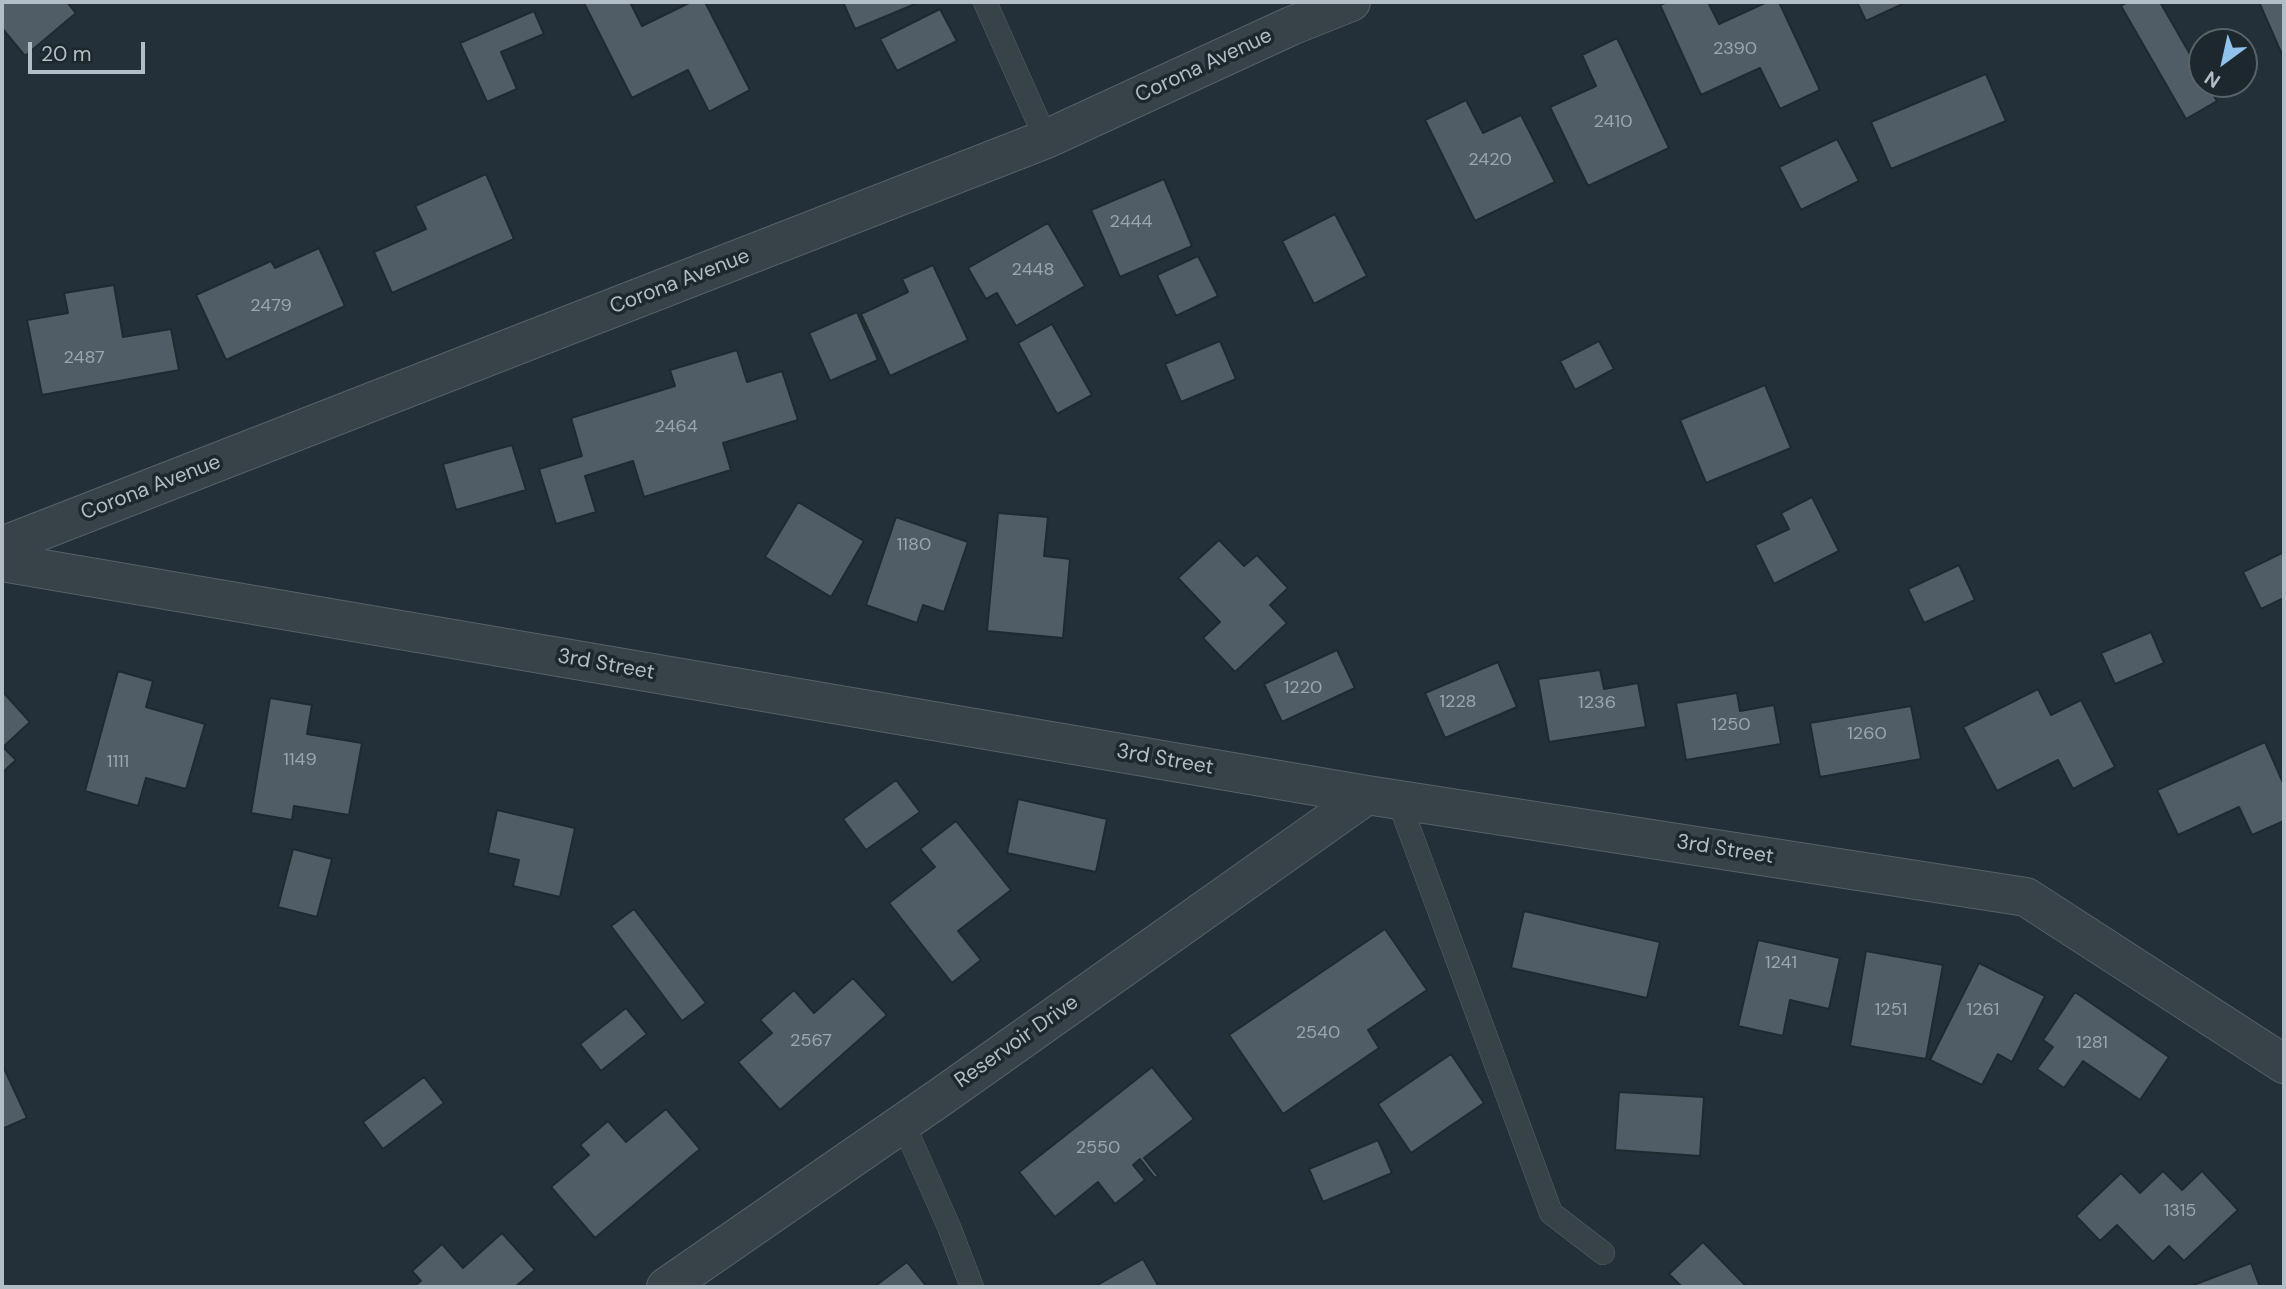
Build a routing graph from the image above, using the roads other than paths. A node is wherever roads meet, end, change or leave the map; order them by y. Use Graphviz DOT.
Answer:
graph roads {
  1 [pos="985,2"];
  2 [pos="1351,2"];
  3 [pos="1046,139"];
  4 [pos="2,546"];
  5 [pos="2,562"];
  6 [pos="1382,797"];
  7 [pos="2281,1058"];
  8 [pos="903,1123"];
  9 [pos="1603,1253"];
  10 [pos="666,1287"];
  11 [pos="972,1287"];
  1 -- 3 [label="lane"];
  2 -- 3 [label="street, Corona Avenue"];
  3 -- 4 [label="street, Corona Avenue"];
  5 -- 6 [label="street, 3rd Street"];
  6 -- 7 [label="street, 3rd Street"];
  6 -- 8 [label="street, Reservoir Drive"];
  6 -- 9 [label="lane"];
  8 -- 10 [label="street, Reservoir Drive"];
  8 -- 11 [label="lane"];
}
